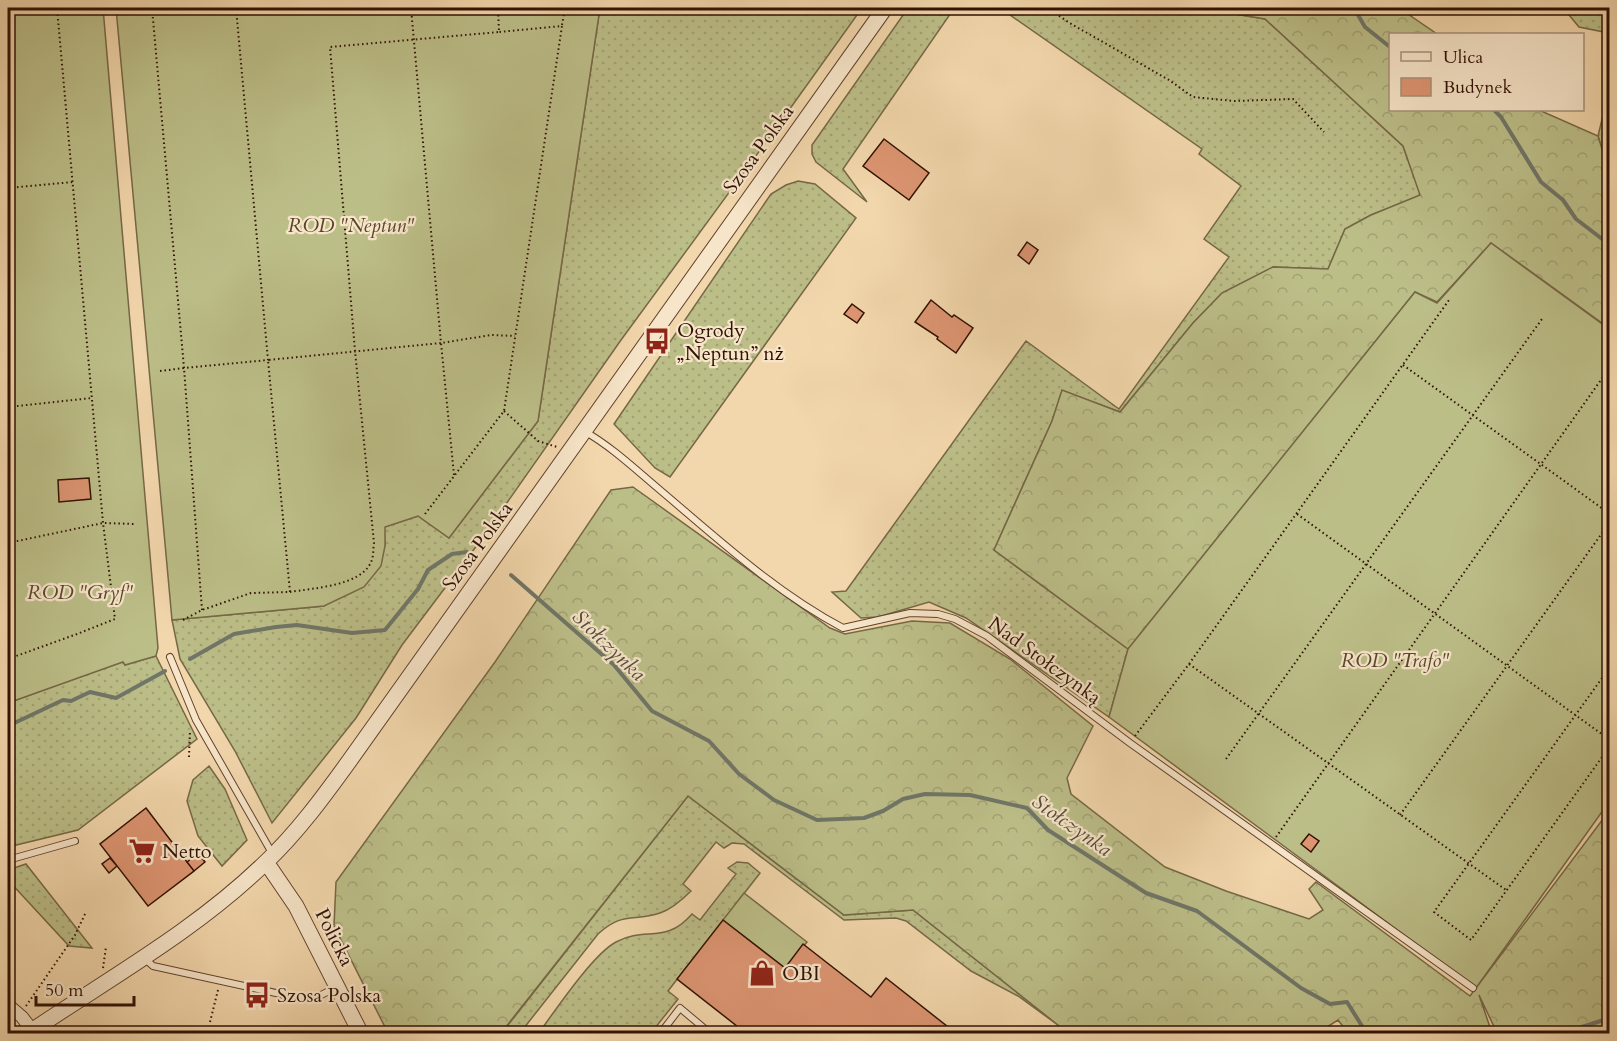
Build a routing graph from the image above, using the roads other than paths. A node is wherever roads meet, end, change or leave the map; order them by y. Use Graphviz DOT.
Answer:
graph roads {
  1 [pos="885,8"];
  2 [pos="583,430"];
  3 [pos="170,657"];
  4 [pos="75,842"];
  5 [pos="270,859"];
  6 [pos="8,860"];
  7 [pos="143,957"];
  8 [pos="337,986"];
  9 [pos="1473,987"];
  10 [pos="8,1005"];
  11 [pos="30,1032"];
  12 [pos="205,1032"];
  13 [pos="226,1034"];
  14 [pos="361,1034"];
  15 [pos="660,1034"];
  16 [pos="711,1034"];
  1 -- 2 [label="street, Szosa Polska"];
  2 -- 5 [label="street, Szosa Polska"];
  2 -- 9 [label="lane, Nad Stołczynką"];
  3 -- 5 [label="lane"];
  4 -- 6 [label="lane"];
  5 -- 7 [label="street, Szosa Polska"];
  5 -- 8 [label="street, Policka"];
  7 -- 8 [label="lane"];
  7 -- 11 [label="street, Szosa Polska"];
  8 -- 14 [label="street, Policka"];
  10 -- 11 [label="street"];
  12 -- 13 [label="lane"];
  15 -- 16 [label="lane"];
}
